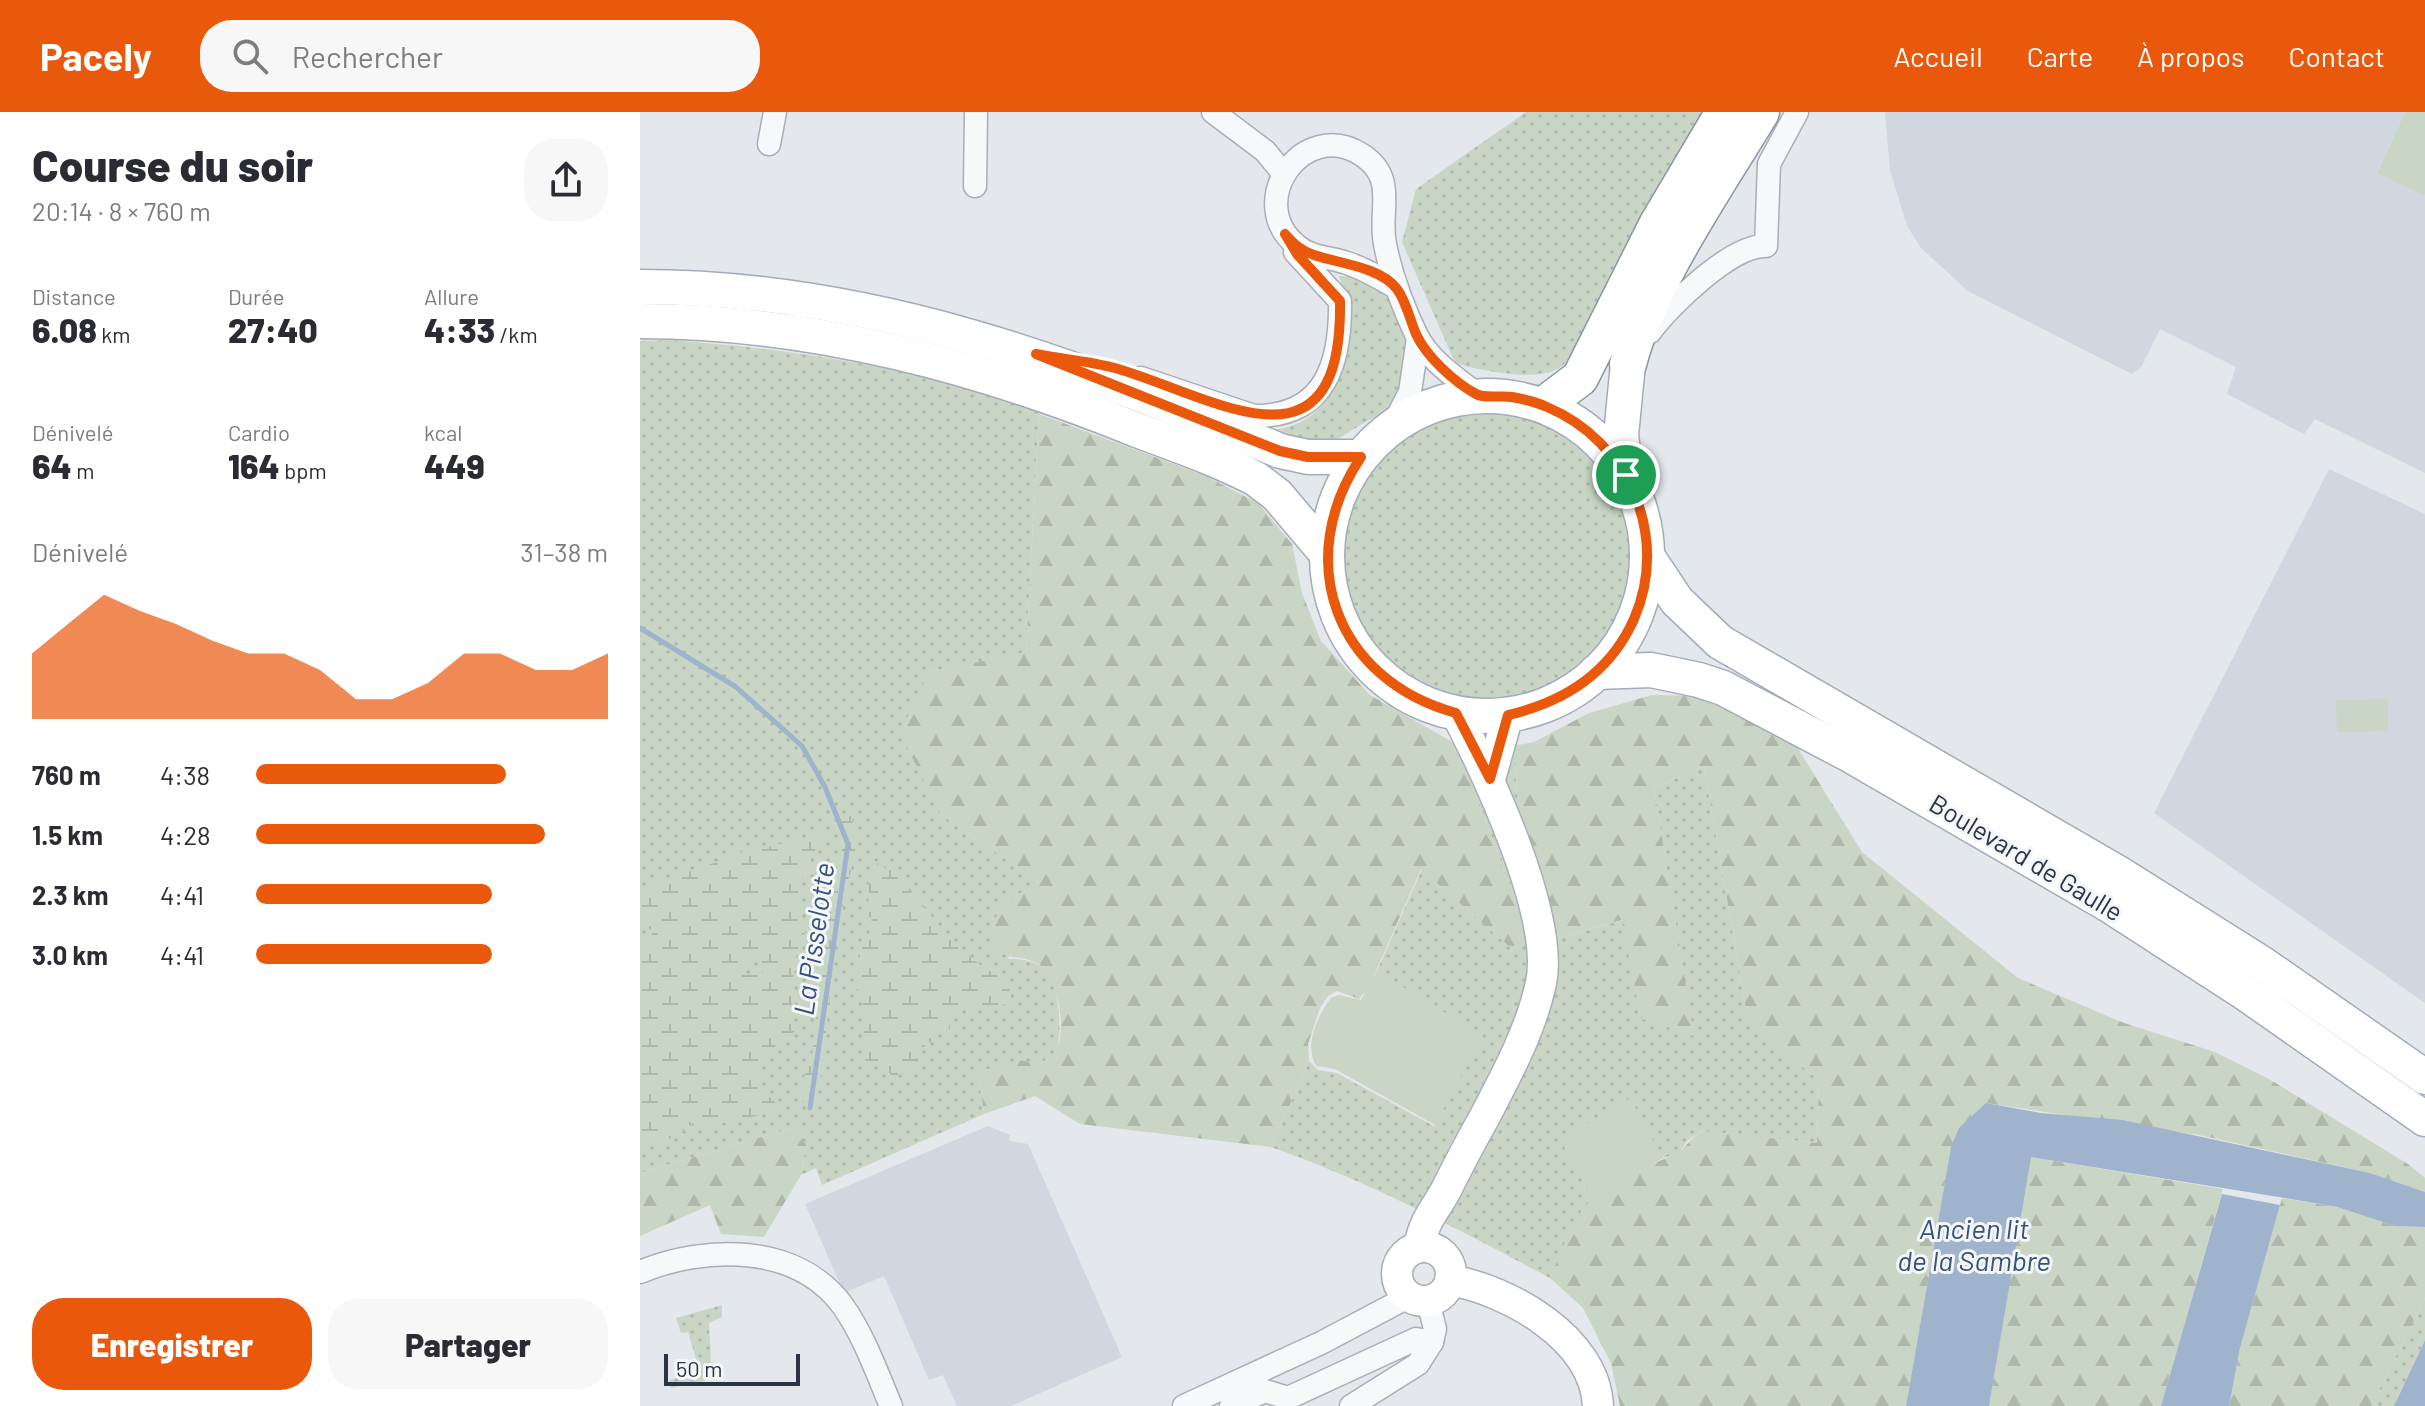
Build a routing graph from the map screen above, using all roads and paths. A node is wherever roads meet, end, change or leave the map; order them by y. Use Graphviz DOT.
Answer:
graph roads {
  1 [pos="775,112"];
  2 [pos="976,112"];
  3 [pos="1213,112"];
  4 [pos="1724,112"];
  5 [pos="1761,112"];
  6 [pos="1797,112"];
  7 [pos="769,144"];
  8 [pos="1283,173"];
  9 [pos="975,186"];
  10 [pos="1285,234"];
  11 [pos="640,287"];
  12 [pos="1397,288"];
  13 [pos="640,321"];
  14 [pos="1418,338"];
  15 [pos="1036,354"];
  16 [pos="1628,364"];
  17 [pos="1478,395"];
  18 [pos="1544,405"];
  19 [pos="1392,427"];
  20 [pos="1361,457"];
  21 [pos="1626,475"];
  22 [pos="1327,554"];
  23 [pos="1647,556"];
  24 [pos="1596,672"];
  25 [pos="1456,713"];
  26 [pos="1508,715"];
  27 [pos="1490,779"];
  28 [pos="2425,1077"];
  29 [pos="2425,1119"];
  30 [pos="1429,1250"];
  31 [pos="640,1272"];
  32 [pos="1450,1280"];
  33 [pos="1418,1299"];
  34 [pos="1432,1342"];
  35 [pos="1286,1402"];
  36 [pos="891,1406"];
  37 [pos="1184,1406"];
  38 [pos="1231,1406"];
  39 [pos="1351,1406"];
  40 [pos="1598,1406"];
  1 -- 7 [label="street"];
  2 -- 9 [label="street"];
  3 -- 8 [label="street"];
  4 -- 18 [label="highway"];
  5 -- 16 [label="highway"];
  6 -- 16 [label="street"];
  8 -- 10 [label="street"];
  8 -- 12 [label="street"];
  10 -- 12 [label="street"];
  10 -- 15 [label="street"];
  11 -- 15 [label="main road"];
  12 -- 14 [label="street"];
  13 -- 22 [label="main road"];
  14 -- 17 [label="street"];
  14 -- 19 [label="street"];
  15 -- 20 [label="main road"];
  16 -- 21 [label="main road"];
  17 -- 18 [label="main road"];
  17 -- 19 [label="main road"];
  18 -- 21 [label="main road"];
  19 -- 20 [label="main road"];
  20 -- 22 [label="main road"];
  21 -- 23 [label="main road"];
  22 -- 25 [label="main road"];
  23 -- 24 [label="main road"];
  23 -- 28 [label="main road, Boulevard de Gaulle"];
  24 -- 26 [label="main road"];
  24 -- 29 [label="main road, Boulevard de Gaulle"];
  25 -- 26 [label="main road"];
  25 -- 27 [label="main road"];
  26 -- 27 [label="main road"];
  27 -- 30 [label="main road"];
  30 -- 32 [label="main road"];
  30 -- 33 [label="main road"];
  31 -- 36 [label="street"];
  32 -- 33 [label="main road"];
  32 -- 40 [label="main road"];
  33 -- 34 [label="street"];
  33 -- 37 [label="street"];
  34 -- 35 [label="street"];
  34 -- 39 [label="street"];
  35 -- 38 [label="street"];
}
